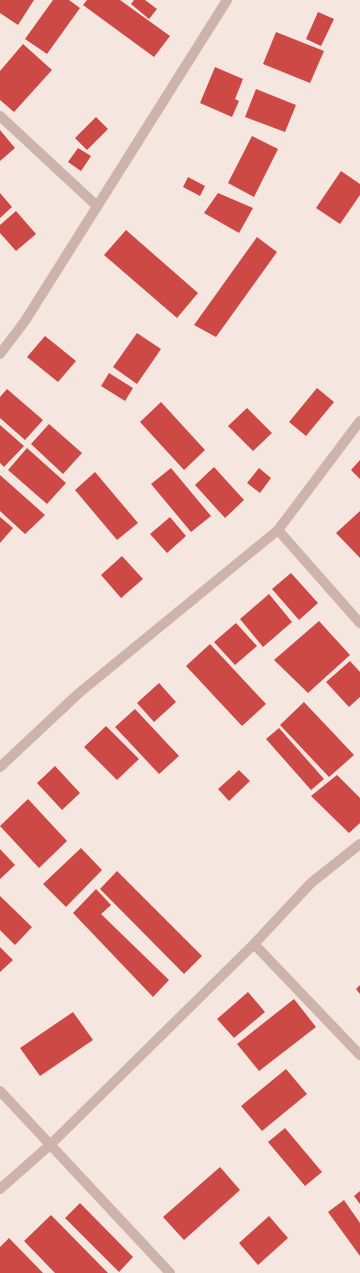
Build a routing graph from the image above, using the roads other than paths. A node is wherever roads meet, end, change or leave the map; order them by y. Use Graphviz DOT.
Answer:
graph roads {
  1 [pos="227,0"];
  2 [pos="0,116"];
  3 [pos="98,206"];
  4 [pos="0,354"];
  5 [pos="360,421"];
  6 [pos="278,530"];
  7 [pos="360,623"];
  8 [pos="0,767"];
  9 [pos="360,844"];
  10 [pos="254,944"];
  11 [pos="360,1055"];
  12 [pos="0,1091"];
  13 [pos="50,1145"];
  14 [pos="0,1189"];
  15 [pos="170,1273"];
  1 -- 3 [label="street"];
  2 -- 3 [label="street"];
  3 -- 4 [label="street"];
  5 -- 6 [label="street"];
  6 -- 7 [label="street"];
  6 -- 8 [label="street"];
  9 -- 10 [label="street"];
  10 -- 11 [label="street"];
  10 -- 13 [label="street"];
  12 -- 13 [label="street"];
  13 -- 14 [label="street"];
  13 -- 15 [label="street"];
}
